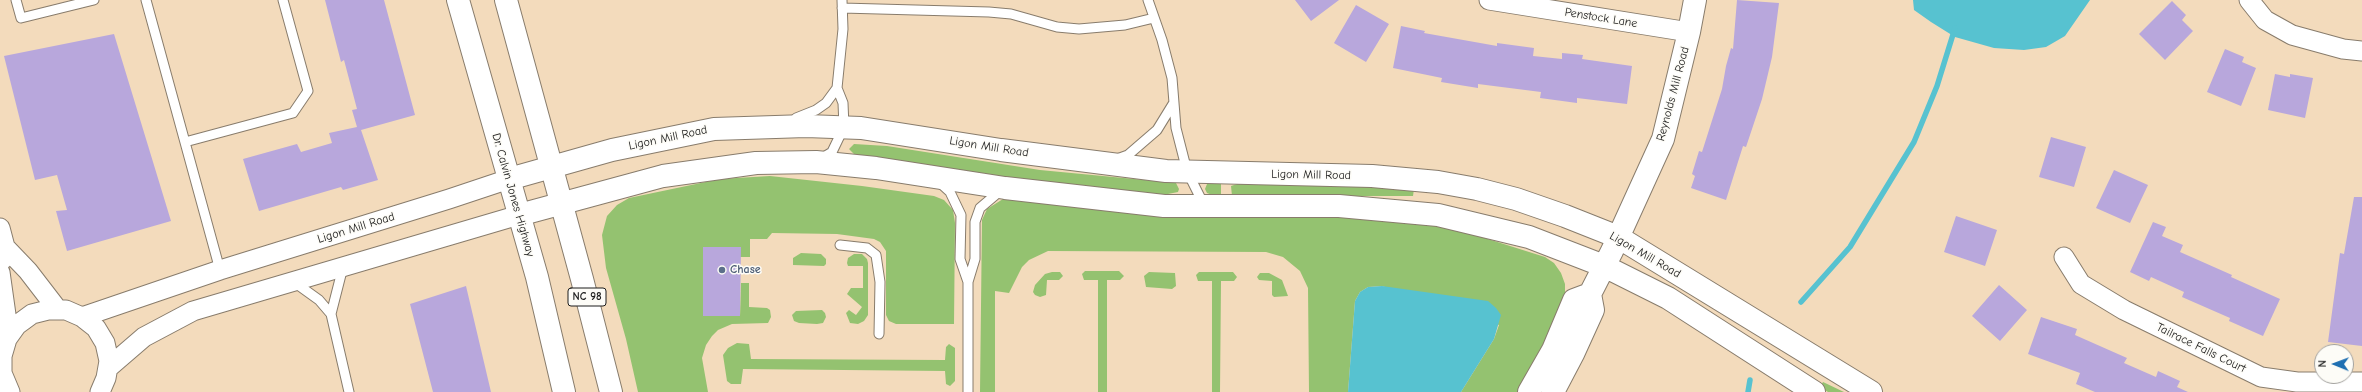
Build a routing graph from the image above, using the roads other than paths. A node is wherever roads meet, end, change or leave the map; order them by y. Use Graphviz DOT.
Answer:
graph roads {
  1 [pos="16,0"];
  2 [pos="94,0"];
  3 [pos="146,0"];
  4 [pos="283,0"];
  5 [pos="458,0"];
  6 [pos="506,0"];
  7 [pos="1148,0"];
  8 [pos="1489,0"];
  9 [pos="1695,0"];
  10 [pos="2249,0"];
  11 [pos="82,1"];
  12 [pos="842,4"];
  13 [pos="1154,18"];
  14 [pos="1689,32"];
  15 [pos="2362,51"];
  16 [pos="837,88"];
  17 [pos="1173,104"];
  18 [pos="759,127"];
  19 [pos="844,127"];
  20 [pos="185,142"];
  21 [pos="816,162"];
  22 [pos="1101,164"];
  23 [pos="551,167"];
  24 [pos="1187,171"];
  25 [pos="509,178"];
  26 [pos="935,178"];
  27 [pos="1005,188"];
  28 [pos="561,202"];
  29 [pos="1204,206"];
  30 [pos="519,215"];
  31 [pos="0,228"];
  32 [pos="840,245"];
  33 [pos="5,247"];
  34 [pos="1612,251"];
  35 [pos="2064,257"];
  36 [pos="343,267"];
  37 [pos="0,269"];
  38 [pos="220,270"];
  39 [pos="0,272"];
  40 [pos="294,282"];
  41 [pos="968,282"];
  42 [pos="1590,294"];
  43 [pos="58,310"];
  44 [pos="331,314"];
  45 [pos="82,317"];
  46 [pos="879,334"];
  47 [pos="9,336"];
  48 [pos="105,382"];
  49 [pos="2362,382"];
  50 [pos="10,392"];
  51 [pos="349,392"];
  52 [pos="564,392"];
  53 [pos="611,392"];
  54 [pos="968,392"];
  55 [pos="1529,392"];
  56 [pos="1552,392"];
  57 [pos="1814,392"];
  58 [pos="1871,392"];
  1 -- 11 [label="lane"];
  2 -- 11 [label="lane"];
  3 -- 20 [label="lane"];
  4 -- 20 [label="lane"];
  5 -- 25 [label="main road, Dr. Calvin Jones Highway"];
  6 -- 23 [label="main road, NC 98"];
  7 -- 13 [label="lane"];
  8 -- 14 [label="street, Penstock Lane"];
  9 -- 14 [label="main road, Reynolds Mill Road"];
  10 -- 15 [label="street"];
  12 -- 13 [label="lane"];
  12 -- 16 [label="lane"];
  13 -- 17 [label="lane"];
  14 -- 34 [label="main road, Reynolds Mill Road"];
  16 -- 18 [label="lane"];
  16 -- 19 [label="lane"];
  17 -- 22 [label="lane"];
  17 -- 24 [label="lane"];
  18 -- 19 [label="main road, Ligon Mill Road"];
  18 -- 23 [label="main road, Ligon Mill Road"];
  19 -- 21 [label="lane"];
  19 -- 22 [label="main road, Ligon Mill Road"];
  20 -- 38 [label="lane"];
  21 -- 26 [label="main road, Ligon Mill Road"];
  21 -- 28 [label="main road, Ligon Mill Road"];
  22 -- 24 [label="main road, Ligon Mill Road"];
  23 -- 25 [label="main road, Ligon Mill Road"];
  23 -- 28 [label="main road, NC 98"];
  24 -- 29 [label="lane"];
  24 -- 34 [label="main road, Ligon Mill Road"];
  25 -- 30 [label="main road, Dr. Calvin Jones Highway"];
  25 -- 38 [label="street, Ligon Mill Road"];
  26 -- 27 [label="main road, Ligon Mill Road"];
  26 -- 41 [label="lane"];
  27 -- 29 [label="main road, Ligon Mill Road"];
  27 -- 41 [label="lane"];
  28 -- 30 [label="main road, Ligon Mill Road"];
  28 -- 53 [label="main road, NC 98"];
  29 -- 34 [label="main road, Ligon Mill Road"];
  30 -- 36 [label="street, Ligon Mill Road"];
  30 -- 52 [label="main road, Dr. Calvin Jones Highway"];
  31 -- 33 [label="street"];
  32 -- 46 [label="lane"];
  33 -- 37 [label="street"];
  33 -- 43 [label="street"];
  34 -- 42 [label="main road, Reynolds Mill Road"];
  34 -- 57 [label="main road, Ligon Mill Road"];
  34 -- 58 [label="main road, Ligon Mill Road"];
  35 -- 49 [label="street, Tailrace Falls Court"];
  36 -- 40 [label="street, Ligon Mill Road"];
  36 -- 44 [label="lane"];
  38 -- 45 [label="street, Ligon Mill Road"];
  39 -- 47 [label="street"];
  40 -- 44 [label="lane"];
  40 -- 48 [label="street, Ligon Mill Road"];
  41 -- 54 [label="lane"];
  42 -- 55 [label="main road"];
  42 -- 56 [label="main road"];
  43 -- 45 [label="street"];
  43 -- 47 [label="street"];
  44 -- 51 [label="lane"];
  45 -- 48 [label="street"];
  47 -- 50 [label="street"];
}
